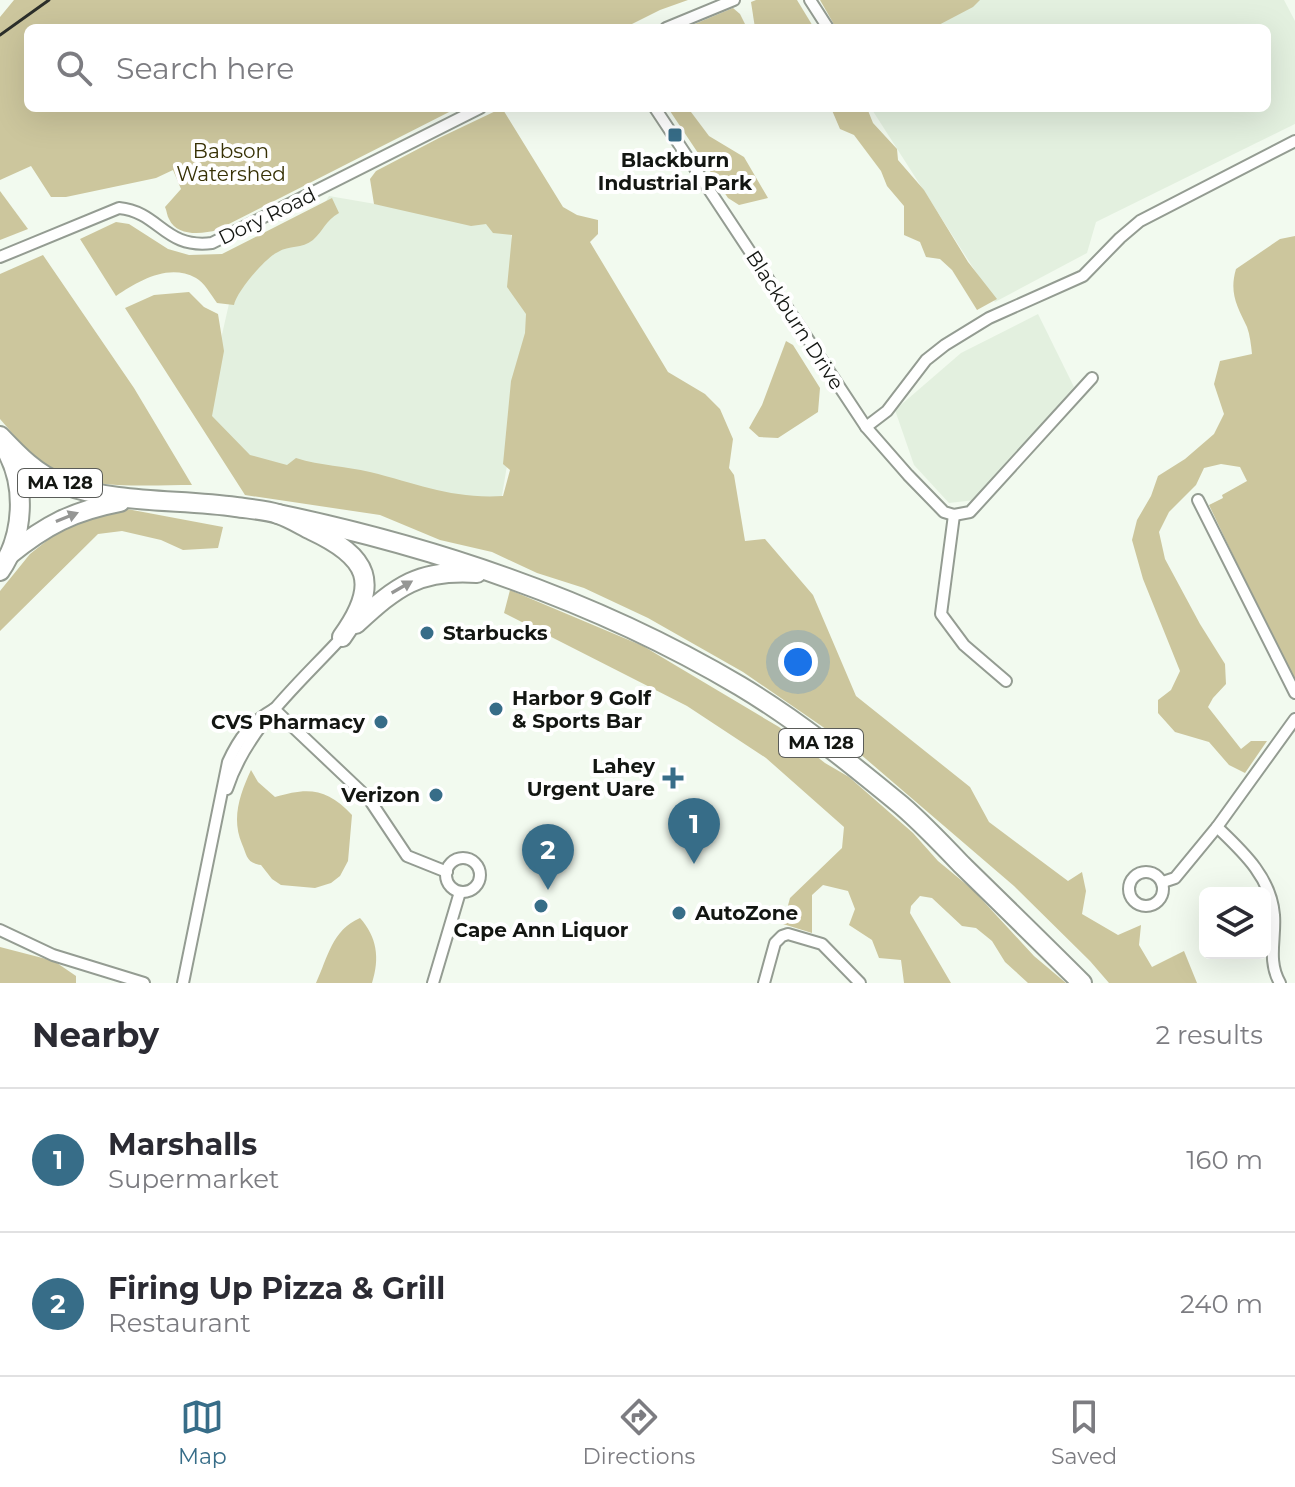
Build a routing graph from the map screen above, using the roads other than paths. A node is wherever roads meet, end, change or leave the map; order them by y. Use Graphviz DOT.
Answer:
graph roads {
  1 [pos="734,0"];
  2 [pos="810,0"];
  3 [pos="676,24"];
  4 [pos="825,24"];
  5 [pos="472,112"];
  6 [pos="658,112"];
  7 [pos="1295,141"];
  8 [pos="2,258"];
  9 [pos="1092,378"];
  10 [pos="866,427"];
  11 [pos="0,438"];
  12 [pos="135,499"];
  13 [pos="1198,500"];
  14 [pos="278,514"];
  15 [pos="954,515"];
  16 [pos="5,563"];
  17 [pos="508,577"];
  18 [pos="342,637"];
  19 [pos="1006,681"];
  20 [pos="1295,693"];
  21 [pos="274,709"];
  22 [pos="1295,719"];
  23 [pos="1217,827"];
  24 [pos="447,872"];
  25 [pos="1163,882"];
  26 [pos="460,892"];
  27 [pos="0,930"];
  28 [pos="144,983"];
  29 [pos="183,983"];
  30 [pos="433,983"];
  31 [pos="764,983"];
  32 [pos="860,983"];
  33 [pos="1082,983"];
  34 [pos="1280,983"];
  1 -- 3 [label="street"];
  2 -- 4 [label="street"];
  5 -- 8 [label="street, Dory Road"];
  6 -- 10 [label="street, Blackburn Drive"];
  7 -- 10 [label="street"];
  9 -- 15 [label="street"];
  10 -- 15 [label="street, Blackburn Drive"];
  11 -- 12 [label="highway, MA 128"];
  11 -- 16 [label="highway"];
  12 -- 14 [label="highway, MA 128"];
  16 -- 12 [label="highway, MA 128, one-way"];
  13 -- 20 [label="street"];
  14 -- 17 [label="highway, MA 128"];
  14 -- 18 [label="highway"];
  15 -- 19 [label="street"];
  18 -- 17 [label="highway, one-way"];
  17 -- 33 [label="highway, MA 128"];
  18 -- 21 [label="street"];
  21 -- 24 [label="street"];
  21 -- 29 [label="street"];
  22 -- 23 [label="street"];
  23 -- 25 [label="street"];
  23 -- 34 [label="street"];
  24 -- 26 [label="street"];
  24 -- 26 [label="street"];
  26 -- 30 [label="street"];
  27 -- 28 [label="street"];
  31 -- 32 [label="street"];
}
